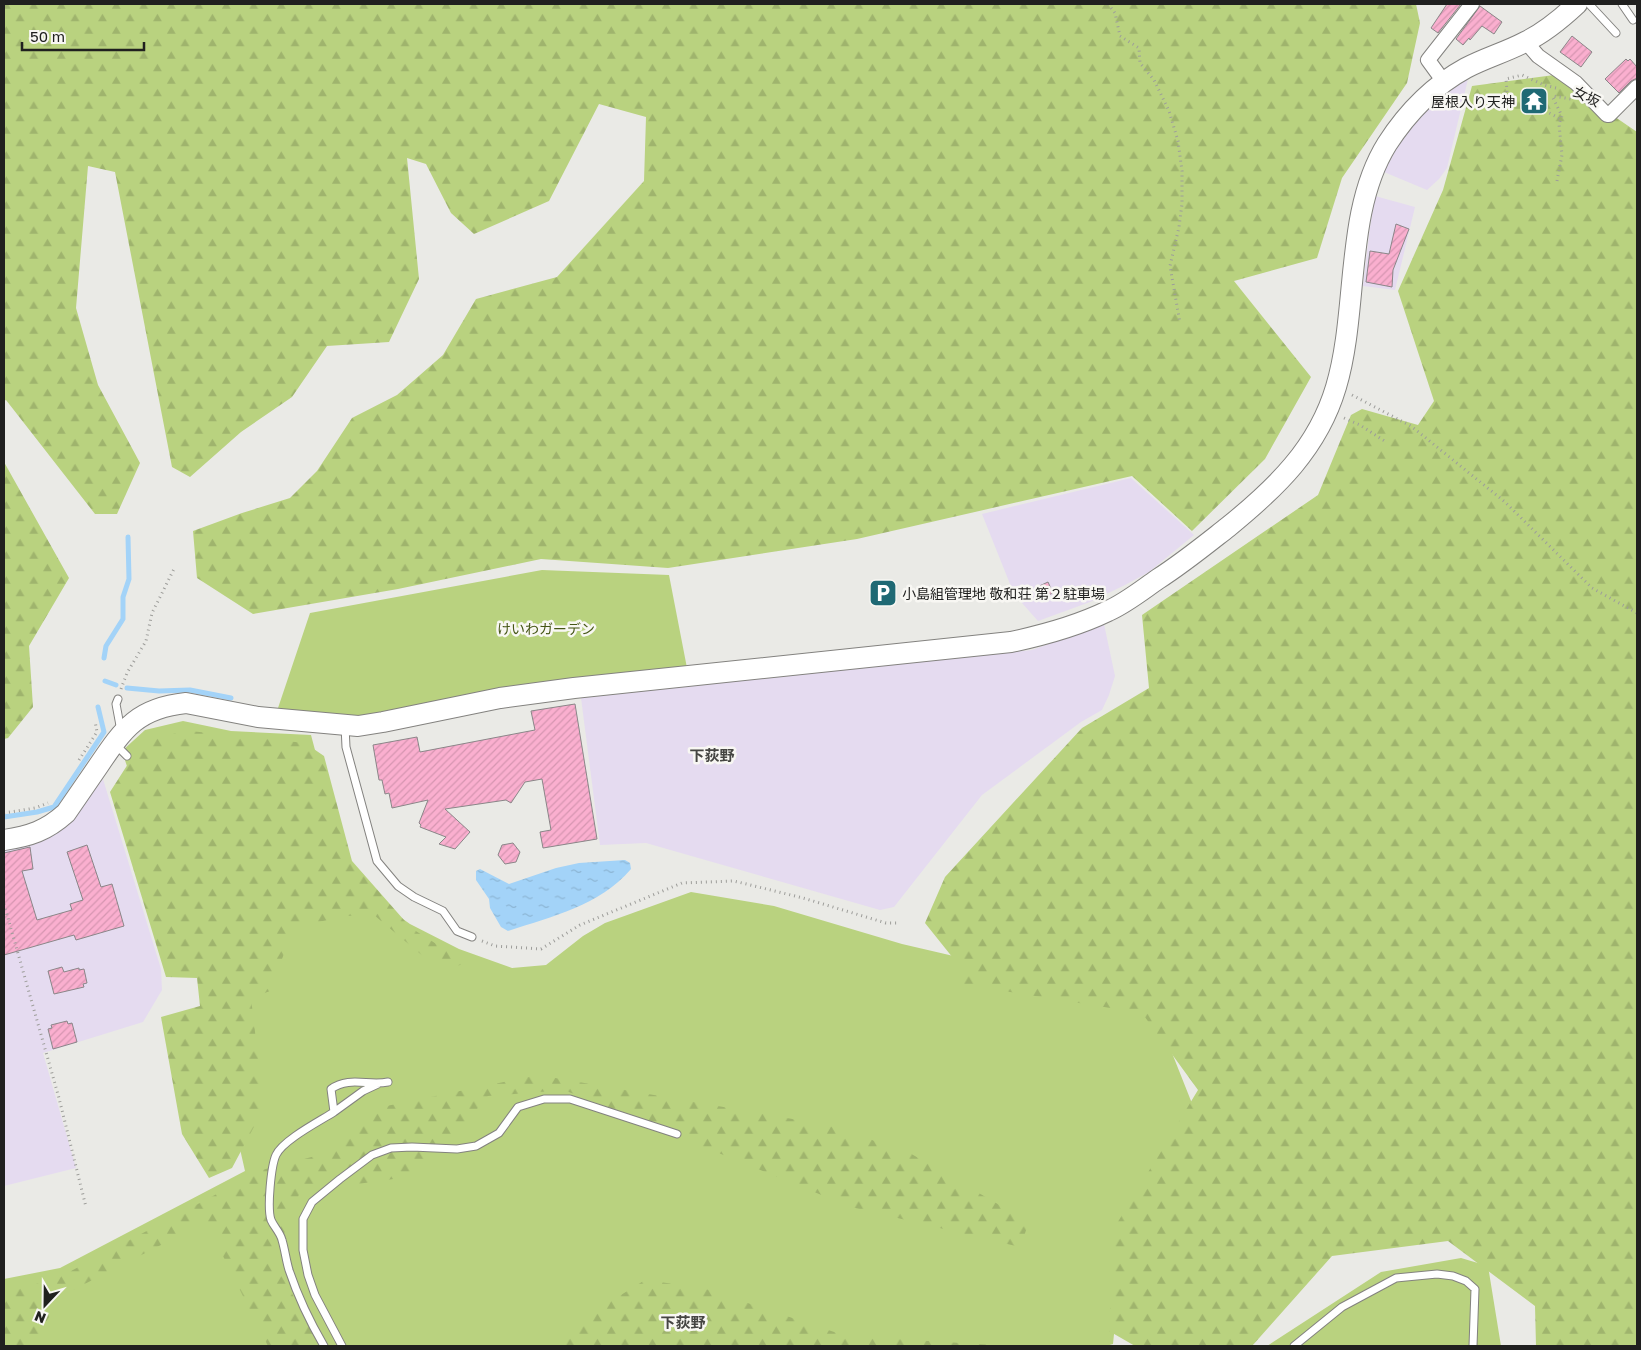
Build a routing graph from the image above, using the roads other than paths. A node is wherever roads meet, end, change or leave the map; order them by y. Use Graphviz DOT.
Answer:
graph roads {
  1 [pos="1472,4"];
  2 [pos="1577,4"];
  3 [pos="1589,4"];
  4 [pos="1622,4"];
  5 [pos="1633,20"];
  6 [pos="1616,33"];
  7 [pos="1526,42"];
  8 [pos="1444,82"];
  9 [pos="1637,87"];
  10 [pos="118,699"];
  11 [pos="345,725"];
  12 [pos="121,744"];
  13 [pos="4,840"];
  14 [pos="472,937"];
  15 [pos="388,1082"];
  16 [pos="380,1084"];
  17 [pos="334,1112"];
  18 [pos="677,1134"];
  19 [pos="324,1346"];
  20 [pos="342,1346"];
  21 [pos="1294,1346"];
  22 [pos="1473,1346"];
  1 -- 8 [label="street"];
  2 -- 7 [label="street"];
  3 -- 6 [label="lane"];
  4 -- 5 [label="lane"];
  7 -- 8 [label="street"];
  7 -- 9 [label="street"];
  8 -- 11 [label="street"];
  10 -- 12 [label="lane"];
  11 -- 12 [label="street"];
  11 -- 14 [label="lane"];
  12 -- 13 [label="street"];
  15 -- 16 [label="lane"];
  16 -- 17 [label="lane"];
  16 -- 17 [label="lane"];
  17 -- 19 [label="lane"];
  18 -- 20 [label="lane"];
  21 -- 22 [label="lane"];
}
